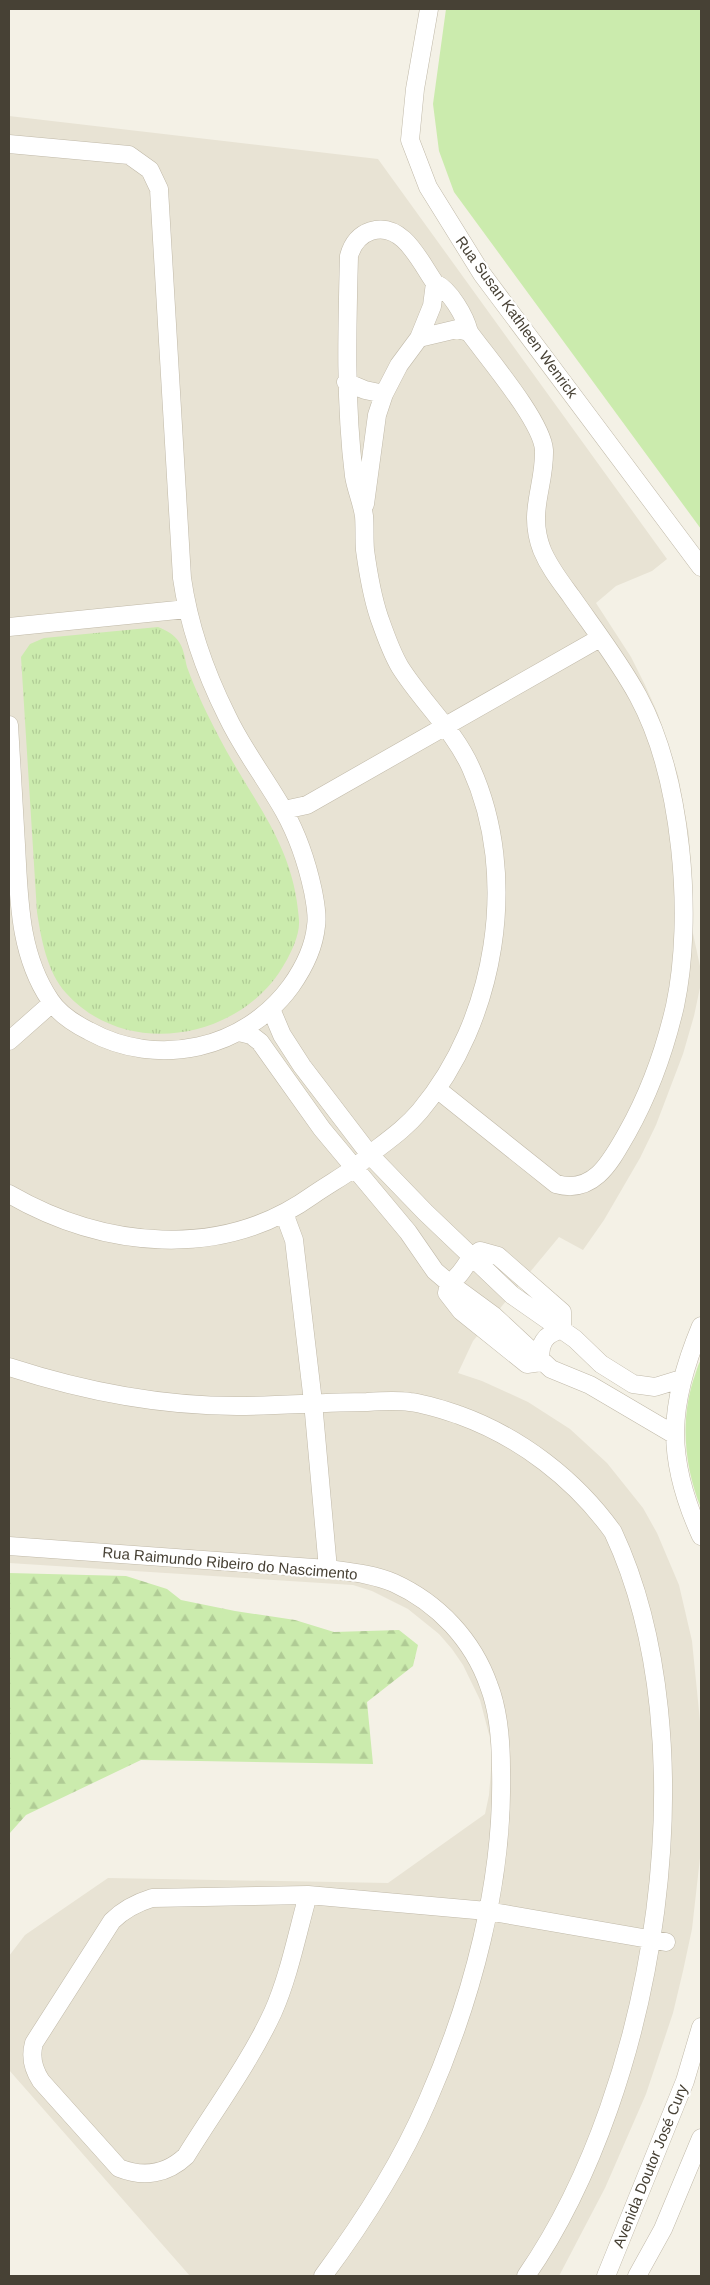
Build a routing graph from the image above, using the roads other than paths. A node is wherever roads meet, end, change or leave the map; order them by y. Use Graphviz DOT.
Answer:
graph roads {
  1 [pos="429,9"];
  2 [pos="9,144"];
  3 [pos="435,284"];
  4 [pos="469,332"];
  5 [pos="419,338"];
  6 [pos="346,382"];
  7 [pos="384,394"];
  8 [pos="363,512"];
  9 [pos="701,567"];
  10 [pos="187,609"];
  11 [pos="9,627"];
  12 [pos="600,638"];
  13 [pos="9,725"];
  14 [pos="446,725"];
  15 [pos="284,810"];
  16 [pos="52,1003"];
  17 [pos="271,1009"];
  18 [pos="239,1032"];
  19 [pos="9,1041"];
  20 [pos="437,1089"];
  21 [pos="370,1154"];
  22 [pos="354,1169"];
  23 [pos="9,1194"];
  24 [pos="284,1213"];
  25 [pos="470,1256"];
  26 [pos="448,1283"];
  27 [pos="701,1326"];
  28 [pos="562,1330"];
  29 [pos="697,1347"];
  30 [pos="541,1361"];
  31 [pos="9,1367"];
  32 [pos="681,1379"];
  33 [pos="313,1402"];
  34 [pos="675,1435"];
  35 [pos="688,1508"];
  36 [pos="701,1521"];
  37 [pos="701,1536"];
  38 [pos="9,1546"];
  39 [pos="328,1569"];
  40 [pos="665,1645"];
  41 [pos="308,1895"];
  42 [pos="487,1910"];
  43 [pos="672,1913"];
  44 [pos="666,1942"];
  45 [pos="701,2027"];
  46 [pos="701,2138"];
  47 [pos="323,2276"];
  48 [pos="526,2276"];
  49 [pos="606,2276"];
  50 [pos="636,2276"];
  1 -- 9 [label="street, Rua Susan Kathleen Wenrick"];
  2 -- 10 [label="street"];
  3 -- 4 [label="street"];
  3 -- 5 [label="street"];
  3 -- 6 [label="street"];
  4 -- 5 [label="street"];
  4 -- 12 [label="street"];
  5 -- 7 [label="street"];
  6 -- 7 [label="street"];
  6 -- 8 [label="street"];
  7 -- 8 [label="street"];
  8 -- 14 [label="street"];
  10 -- 11 [label="street"];
  10 -- 15 [label="street"];
  12 -- 14 [label="street"];
  12 -- 20 [label="street"];
  13 -- 16 [label="street"];
  14 -- 15 [label="street"];
  14 -- 20 [label="street"];
  15 -- 17 [label="street"];
  16 -- 18 [label="street"];
  16 -- 19 [label="street"];
  17 -- 18 [label="street"];
  17 -- 21 [label="street"];
  18 -- 22 [label="street"];
  20 -- 21 [label="street"];
  21 -- 22 [label="street"];
  21 -- 25 [label="street"];
  22 -- 24 [label="street"];
  22 -- 26 [label="street"];
  23 -- 24 [label="street"];
  24 -- 33 [label="street"];
  25 -- 26 [label="street"];
  25 -- 28 [label="street"];
  26 -- 30 [label="street"];
  27 -- 29 [label="street"];
  28 -- 30 [label="street"];
  28 -- 32 [label="street"];
  29 -- 32 [label="street"];
  30 -- 34 [label="street"];
  31 -- 33 [label="street"];
  32 -- 34 [label="street"];
  33 -- 39 [label="street"];
  33 -- 40 [label="street"];
  34 -- 35 [label="street"];
  35 -- 36 [label="street"];
  35 -- 37 [label="street"];
  38 -- 39 [label="street, Rua Raimundo Ribeiro do Nascimento"];
  39 -- 42 [label="street, Rua Raimundo Ribeiro do Nascimento"];
  41 -- 41 [label="street"];
  41 -- 42 [label="street"];
  42 -- 44 [label="street"];
  42 -- 47 [label="street, Rua Raimundo Ribeiro do Nascimento"];
  43 -- 44 [label="street"];
  44 -- 48 [label="street"];
  45 -- 49 [label="street, Avenida Doutor José Cury"];
  46 -- 50 [label="street, Avenida Doutor José Cury"];
}
